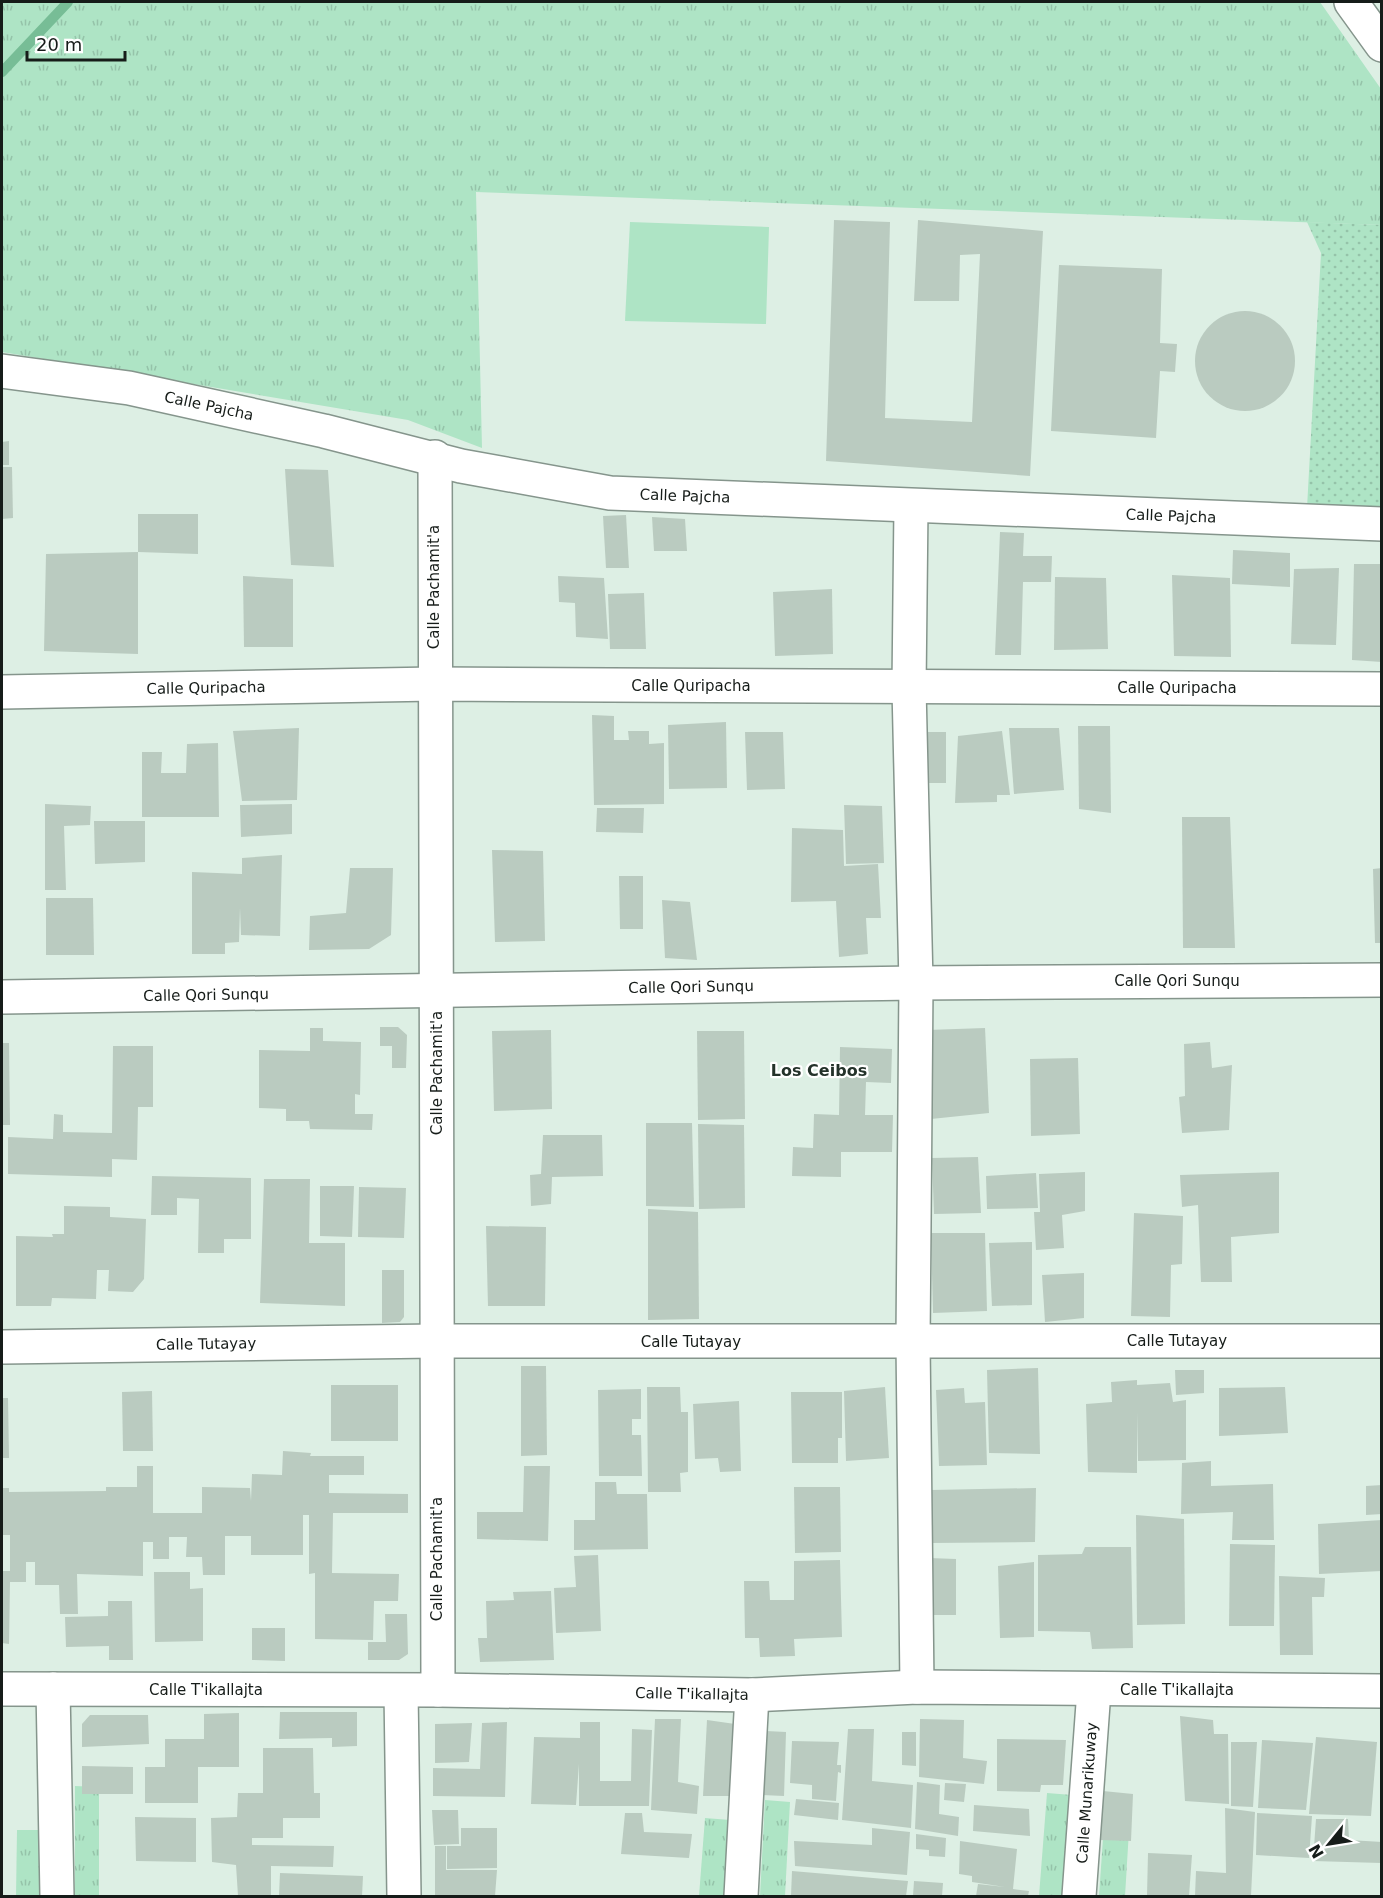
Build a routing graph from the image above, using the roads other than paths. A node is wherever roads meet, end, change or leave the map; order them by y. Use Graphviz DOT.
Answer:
graph roads {
  1 [pos="1351,2"];
  2 [pos="1382,45"];
  3 [pos="2,371"];
  4 [pos="435,457"];
  5 [pos="911,506"];
  6 [pos="1382,524"];
  7 [pos="434,684"];
  8 [pos="909,687"];
  9 [pos="1382,689"];
  10 [pos="2,692"];
  11 [pos="1382,980"];
  12 [pos="916,983"];
  13 [pos="437,992"];
  14 [pos="2,997"];
  15 [pos="435,1341"];
  16 [pos="1382,1341"];
  17 [pos="914,1342"];
  18 [pos="2,1347"];
  19 [pos="917,1687"];
  20 [pos="2,1689"];
  21 [pos="53,1689"];
  22 [pos="438,1690"];
  23 [pos="1094,1690"];
  24 [pos="1382,1690"];
  25 [pos="401,1691"];
  26 [pos="752,1695"];
  27 [pos="57,1896"];
  28 [pos="404,1896"];
  29 [pos="741,1896"];
  30 [pos="1079,1896"];
  1 -- 2 [label="street"];
  3 -- 4 [label="street, Calle Pajcha"];
  4 -- 5 [label="street, Calle Pajcha"];
  4 -- 7 [label="street, Calle Pachamit'a"];
  5 -- 6 [label="street, Calle Pajcha"];
  5 -- 8 [label="street"];
  7 -- 8 [label="street, Calle Quripacha"];
  7 -- 10 [label="street, Calle Quripacha"];
  7 -- 13 [label="street, Calle Pachamit'a"];
  8 -- 9 [label="street, Calle Quripacha"];
  8 -- 12 [label="street"];
  11 -- 12 [label="street, Calle Qori Sunqu"];
  12 -- 13 [label="street, Calle Qori Sunqu"];
  12 -- 17 [label="street"];
  13 -- 14 [label="street, Calle Qori Sunqu"];
  13 -- 15 [label="street, Calle Pachamit'a"];
  15 -- 17 [label="street, Calle Tutayay"];
  15 -- 18 [label="street, Calle Tutayay"];
  15 -- 22 [label="street, Calle Pachamit'a"];
  16 -- 17 [label="street, Calle Tutayay"];
  17 -- 19 [label="street"];
  19 -- 23 [label="street, Calle T'ikallajta"];
  19 -- 26 [label="street, Calle T'ikallajta"];
  20 -- 21 [label="street, Calle T'ikallajta"];
  21 -- 25 [label="street, Calle T'ikallajta"];
  21 -- 27 [label="street"];
  22 -- 25 [label="street, Calle T'ikallajta"];
  22 -- 26 [label="street, Calle T'ikallajta"];
  23 -- 24 [label="street, Calle T'ikallajta"];
  23 -- 30 [label="street, Calle Munarikuway"];
  25 -- 28 [label="street"];
  26 -- 29 [label="street"];
}
